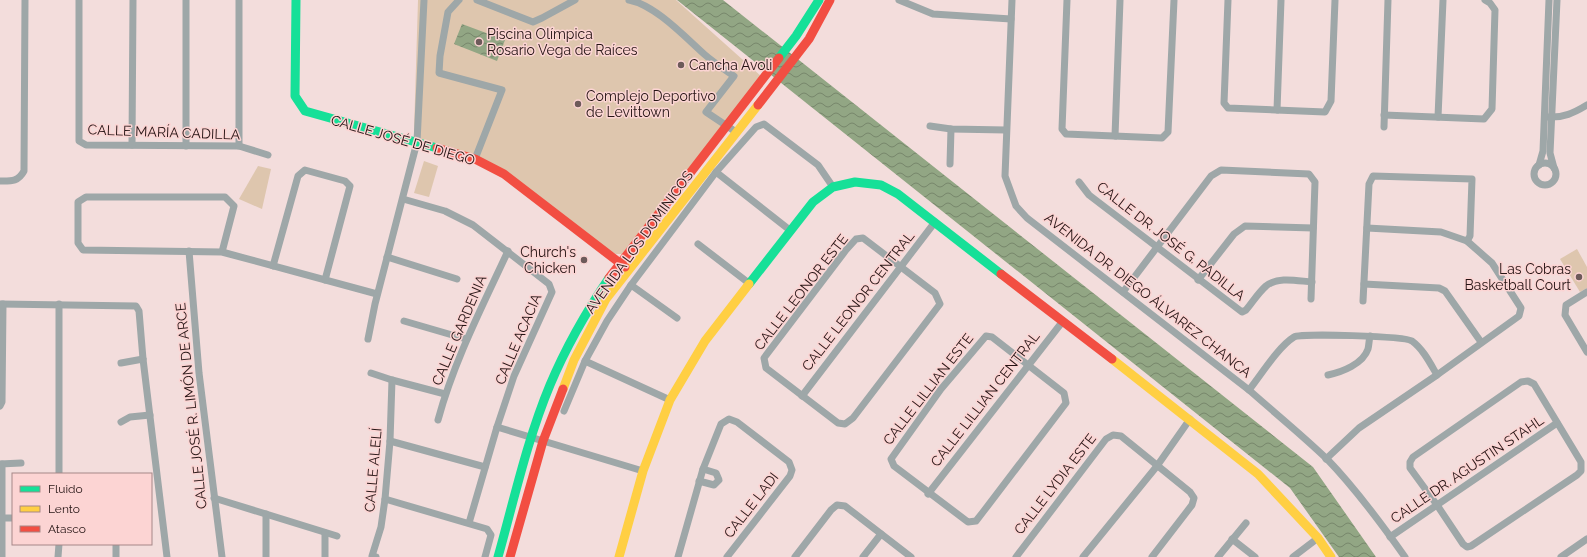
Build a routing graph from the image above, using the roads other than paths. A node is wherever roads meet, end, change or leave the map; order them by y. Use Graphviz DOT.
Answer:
graph roads {
  1 [pos="25,0"];
  2 [pos="79,0"];
  3 [pos="133,0"];
  4 [pos="186,0"];
  5 [pos="239,0"];
  6 [pos="296,0"];
  7 [pos="424,0"];
  8 [pos="459,0"];
  9 [pos="477,0"];
  10 [pos="575,0"];
  11 [pos="629,0"];
  12 [pos="819,0"];
  13 [pos="830,0"];
  14 [pos="899,0"];
  15 [pos="1012,0"];
  16 [pos="1067,0"];
  17 [pos="1120,0"];
  18 [pos="1174,0"];
  19 [pos="1228,0"];
  20 [pos="1281,0"];
  21 [pos="1335,0"];
  22 [pos="1388,0"];
  23 [pos="1443,0"];
  24 [pos="1485,0"];
  25 [pos="1549,0"];
  26 [pos="1557,0"];
  27 [pos="1011,19"];
  28 [pos="1587,105"];
  29 [pos="1277,110"];
  30 [pos="1384,115"];
  31 [pos="1438,117"];
  32 [pos="1548,117"];
  33 [pos="726,126"];
  34 [pos="930,126"];
  35 [pos="1384,127"];
  36 [pos="951,129"];
  37 [pos="1006,130"];
  38 [pos="736,132"];
  39 [pos="1115,136"];
  40 [pos="417,142"];
  41 [pos="132,145"];
  42 [pos="186,146"];
  43 [pos="239,146"];
  44 [pos="268,155"];
  45 [pos="475,159"];
  46 [pos="950,164"];
  47 [pos="1539,165"];
  48 [pos="1554,168"];
  49 [pos="716,172"];
  50 [pos="0,181"];
  51 [pos="1079,182"];
  52 [pos="833,187"];
  53 [pos="403,199"];
  54 [pos="935,222"];
  55 [pos="1313,228"];
  56 [pos="1367,228"];
  57 [pos="791,231"];
  58 [pos="1467,242"];
  59 [pos="698,244"];
  60 [pos="1156,248"];
  61 [pos="189,251"];
  62 [pos="508,251"];
  63 [pos="222,252"];
  64 [pos="388,257"];
  65 [pos="620,263"];
  66 [pos="273,266"];
  67 [pos="902,267"];
  68 [pos="629,270"];
  69 [pos="457,279"];
  70 [pos="325,280"];
  71 [pos="1198,280"];
  72 [pos="1312,282"];
  73 [pos="750,284"];
  74 [pos="1364,284"];
  75 [pos="631,285"];
  76 [pos="1122,292"];
  77 [pos="1587,292"];
  78 [pos="377,294"];
  79 [pos="1311,299"];
  80 [pos="1363,301"];
  81 [pos="2,304"];
  82 [pos="59,304"];
  83 [pos="677,318"];
  84 [pos="404,321"];
  85 [pos="1063,321"];
  86 [pos="1370,336"];
  87 [pos="368,339"];
  88 [pos="466,340"];
  89 [pos="1481,342"];
  90 [pos="1587,352"];
  91 [pos="1,357"];
  92 [pos="143,358"];
  93 [pos="585,361"];
  94 [pos="121,363"];
  95 [pos="1029,365"];
  96 [pos="371,373"];
  97 [pos="1438,374"];
  98 [pos="1328,375"];
  99 [pos="392,380"];
  100 [pos="1249,390"];
  101 [pos="445,394"];
  102 [pos="802,396"];
  103 [pos="670,400"];
  104 [pos="0,406"];
  105 [pos="564,411"];
  106 [pos="150,416"];
  107 [pos="1190,419"];
  108 [pos="438,420"];
  109 [pos="121,422"];
  110 [pos="1557,423"];
  111 [pos="497,427"];
  112 [pos="532,437"];
  113 [pos="543,440"];
  114 [pos="390,441"];
  115 [pos="1326,459"];
  116 [pos="21,463"];
  117 [pos="1,464"];
  118 [pos="1157,466"];
  119 [pos="485,467"];
  120 [pos="703,469"];
  121 [pos="644,471"];
  122 [pos="59,473"];
  123 [pos="154,481"];
  124 [pos="699,482"];
  125 [pos="928,494"];
  126 [pos="214,498"];
  127 [pos="385,499"];
  128 [pos="1437,505"];
  129 [pos="266,514"];
  130 [pos="1,518"];
  131 [pos="12,518"];
  132 [pos="469,523"];
  133 [pos="1246,523"];
  134 [pos="325,533"];
  135 [pos="881,534"];
  136 [pos="337,536"];
  137 [pos="1390,537"];
  138 [pos="1318,538"];
  139 [pos="1232,539"];
  140 [pos="1587,539"];
  141 [pos="59,545"];
  142 [pos="116,545"];
  143 [pos="2,557"];
  144 [pos="58,557"];
  145 [pos="116,557"];
  146 [pos="168,557"];
  147 [pos="222,557"];
  148 [pos="266,557"];
  149 [pos="325,557"];
  150 [pos="376,557"];
  151 [pos="485,557"];
  152 [pos="498,557"];
  153 [pos="510,557"];
  154 [pos="619,557"];
  155 [pos="678,557"];
  156 [pos="727,557"];
  157 [pos="795,557"];
  158 [pos="863,557"];
  159 [pos="911,557"];
  160 [pos="1016,557"];
  161 [pos="1083,557"];
  162 [pos="1152,557"];
  163 [pos="1218,557"];
  164 [pos="1255,557"];
  165 [pos="1293,557"];
  166 [pos="1331,557"];
  167 [pos="1405,557"];
  168 [pos="1560,557"];
  1 -- 50 [label="street"];
  2 -- 41 [label="street, CALLE MARÍA CADILLA"];
  3 -- 41 [label="street"];
  4 -- 42 [label="street"];
  5 -- 43 [label="street"];
  6 -- 40 [label="street, CALLE JOSÉ DE DIEGO"];
  7 -- 40 [label="street"];
  8 -- 45 [label="street"];
  9 -- 10 [label="street"];
  11 -- 33 [label="street"];
  12 -- 33 [label="street, AVENIDA LOS DOMINICOS"];
  13 -- 38 [label="street, AVENIDA LOS DOMINICOS"];
  14 -- 27 [label="street"];
  15 -- 27 [label="street, AVENIDA DR. DIEGO ÁLVAREZ CHANCA"];
  16 -- 39 [label="street"];
  17 -- 39 [label="street"];
  18 -- 39 [label="street"];
  19 -- 29 [label="street"];
  20 -- 29 [label="street"];
  21 -- 29 [label="street"];
  22 -- 30 [label="street"];
  23 -- 31 [label="street"];
  24 -- 31 [label="street"];
  25 -- 32 [label="street"];
  26 -- 32 [label="street"];
  27 -- 37 [label="street, AVENIDA DR. DIEGO ÁLVAREZ CHANCA"];
  28 -- 32 [label="street"];
  30 -- 31 [label="street"];
  30 -- 35 [label="street"];
  32 -- 47 [label="street"];
  32 -- 48 [label="street"];
  33 -- 38 [label="street"];
  33 -- 65 [label="street, AVENIDA LOS DOMINICOS"];
  34 -- 36 [label="street"];
  36 -- 37 [label="street"];
  36 -- 46 [label="street"];
  37 -- 76 [label="street, AVENIDA DR. DIEGO ÁLVAREZ CHANCA"];
  38 -- 68 [label="street, AVENIDA LOS DOMINICOS"];
  40 -- 45 [label="street, CALLE JOSÉ DE DIEGO"];
  40 -- 53 [label="street"];
  41 -- 42 [label="street, CALLE MARÍA CADILLA"];
  42 -- 43 [label="street, CALLE MARÍA CADILLA"];
  43 -- 44 [label="street, CALLE MARÍA CADILLA"];
  45 -- 65 [label="street, CALLE JOSÉ DE DIEGO"];
  47 -- 48 [label="street"];
  47 -- 48 [label="street"];
  49 -- 52 [label="street"];
  49 -- 57 [label="street"];
  49 -- 75 [label="street"];
  51 -- 60 [label="street, CALLE DR. JOSÉ G. PADILLA"];
  52 -- 54 [label="street"];
  52 -- 57 [label="street"];
  53 -- 62 [label="street, CALLE ACACIA"];
  53 -- 64 [label="street"];
  54 -- 67 [label="street, CALLE LEONOR CENTRAL"];
  54 -- 85 [label="street"];
  55 -- 60 [label="street"];
  55 -- 71 [label="street"];
  55 -- 72 [label="street"];
  56 -- 58 [label="street"];
  56 -- 58 [label="street"];
  56 -- 74 [label="street"];
  57 -- 73 [label="street"];
  58 -- 89 [label="street"];
  59 -- 73 [label="street"];
  60 -- 71 [label="street, CALLE DR. JOSÉ G. PADILLA"];
  60 -- 76 [label="street"];
  61 -- 63 [label="street"];
  61 -- 63 [label="street"];
  61 -- 126 [label="street, CALLE JOSÉ R. LIMÓN DE ARCE"];
  62 -- 88 [label="street, CALLE GARDENIA"];
  62 -- 111 [label="street, CALLE ACACIA"];
  63 -- 66 [label="street"];
  64 -- 69 [label="street"];
  64 -- 78 [label="street"];
  65 -- 68 [label="street, CALLE JOSÉ DE DIEGO"];
  65 -- 112 [label="street, AVENIDA LOS DOMINICOS"];
  66 -- 70 [label="street"];
  66 -- 70 [label="street"];
  67 -- 102 [label="street, CALLE LEONOR CENTRAL"];
  67 -- 102 [label="street, CALLE LEONOR ESTE"];
  67 -- 102 [label="street, CALLE LEONOR ESTE"];
  68 -- 113 [label="street, AVENIDA LOS DOMINICOS"];
  70 -- 78 [label="street"];
  71 -- 72 [label="street, CALLE DR. JOSÉ G. PADILLA"];
  72 -- 79 [label="street"];
  73 -- 103 [label="street"];
  74 -- 80 [label="street"];
  74 -- 89 [label="street"];
  75 -- 83 [label="street"];
  75 -- 93 [label="street"];
  76 -- 100 [label="street, AVENIDA DR. DIEGO ÁLVAREZ CHANCA"];
  77 -- 90 [label="street"];
  78 -- 87 [label="street"];
  81 -- 82 [label="street"];
  81 -- 91 [label="street"];
  82 -- 92 [label="street"];
  82 -- 122 [label="street"];
  84 -- 88 [label="street"];
  85 -- 95 [label="street, CALLE LILLIAN CENTRAL"];
  85 -- 107 [label="street"];
  86 -- 97 [label="street"];
  86 -- 98 [label="street"];
  86 -- 100 [label="street"];
  88 -- 101 [label="street, CALLE GARDENIA"];
  89 -- 97 [label="street"];
  91 -- 104 [label="street"];
  92 -- 94 [label="street"];
  92 -- 106 [label="street"];
  93 -- 103 [label="street"];
  93 -- 105 [label="street"];
  95 -- 125 [label="street, CALLE LILLIAN CENTRAL"];
  95 -- 125 [label="street, CALLE LILLIAN ESTE"];
  95 -- 125 [label="street"];
  96 -- 99 [label="street"];
  97 -- 115 [label="street"];
  99 -- 101 [label="street"];
  99 -- 114 [label="street, CALLE ALELÍ"];
  100 -- 115 [label="street, AVENIDA DR. DIEGO ÁLVAREZ CHANCA"];
  101 -- 108 [label="street, CALLE GARDENIA"];
  103 -- 121 [label="street"];
  106 -- 109 [label="street"];
  106 -- 123 [label="street"];
  107 -- 118 [label="street"];
  107 -- 138 [label="street"];
  110 -- 128 [label="street, CALLE DR. AGUSTIN STAHL"];
  110 -- 128 [label="street"];
  110 -- 128 [label="street"];
  111 -- 112 [label="street"];
  111 -- 119 [label="street, CALLE ACACIA"];
  112 -- 113 [label="street"];
  112 -- 152 [label="street, AVENIDA LOS DOMINICOS"];
  113 -- 121 [label="street"];
  113 -- 153 [label="street, AVENIDA LOS DOMINICOS"];
  114 -- 119 [label="street"];
  114 -- 127 [label="street, CALLE ALELÍ"];
  115 -- 137 [label="street, AVENIDA DR. DIEGO ÁLVAREZ CHANCA"];
  116 -- 117 [label="street"];
  117 -- 130 [label="street"];
  118 -- 160 [label="street, CALLE LYDIA ESTE"];
  118 -- 161 [label="street"];
  118 -- 162 [label="street"];
  119 -- 132 [label="street, CALLE ACACIA"];
  120 -- 124 [label="street"];
  120 -- 124 [label="street"];
  120 -- 156 [label="street, CALLE LADI"];
  121 -- 154 [label="street"];
  123 -- 146 [label="street"];
  124 -- 155 [label="street"];
  126 -- 129 [label="street"];
  126 -- 147 [label="street, CALLE JOSÉ R. LIMÓN DE ARCE"];
  127 -- 132 [label="street"];
  127 -- 150 [label="street, CALLE ALELÍ"];
  128 -- 137 [label="street, CALLE DR. AGUSTIN STAHL"];
  129 -- 134 [label="street"];
  129 -- 148 [label="street"];
  130 -- 131 [label="street"];
  130 -- 143 [label="street"];
  132 -- 151 [label="street"];
  133 -- 139 [label="street"];
  134 -- 136 [label="street"];
  134 -- 149 [label="street"];
  135 -- 157 [label="street"];
  135 -- 158 [label="street"];
  135 -- 159 [label="street"];
  137 -- 167 [label="street, AVENIDA DR. DIEGO ÁLVAREZ CHANCA"];
  138 -- 165 [label="street"];
  138 -- 166 [label="street"];
  139 -- 163 [label="street"];
  139 -- 164 [label="street"];
  140 -- 168 [label="street"];
  141 -- 144 [label="street"];
  142 -- 145 [label="street"];
}
